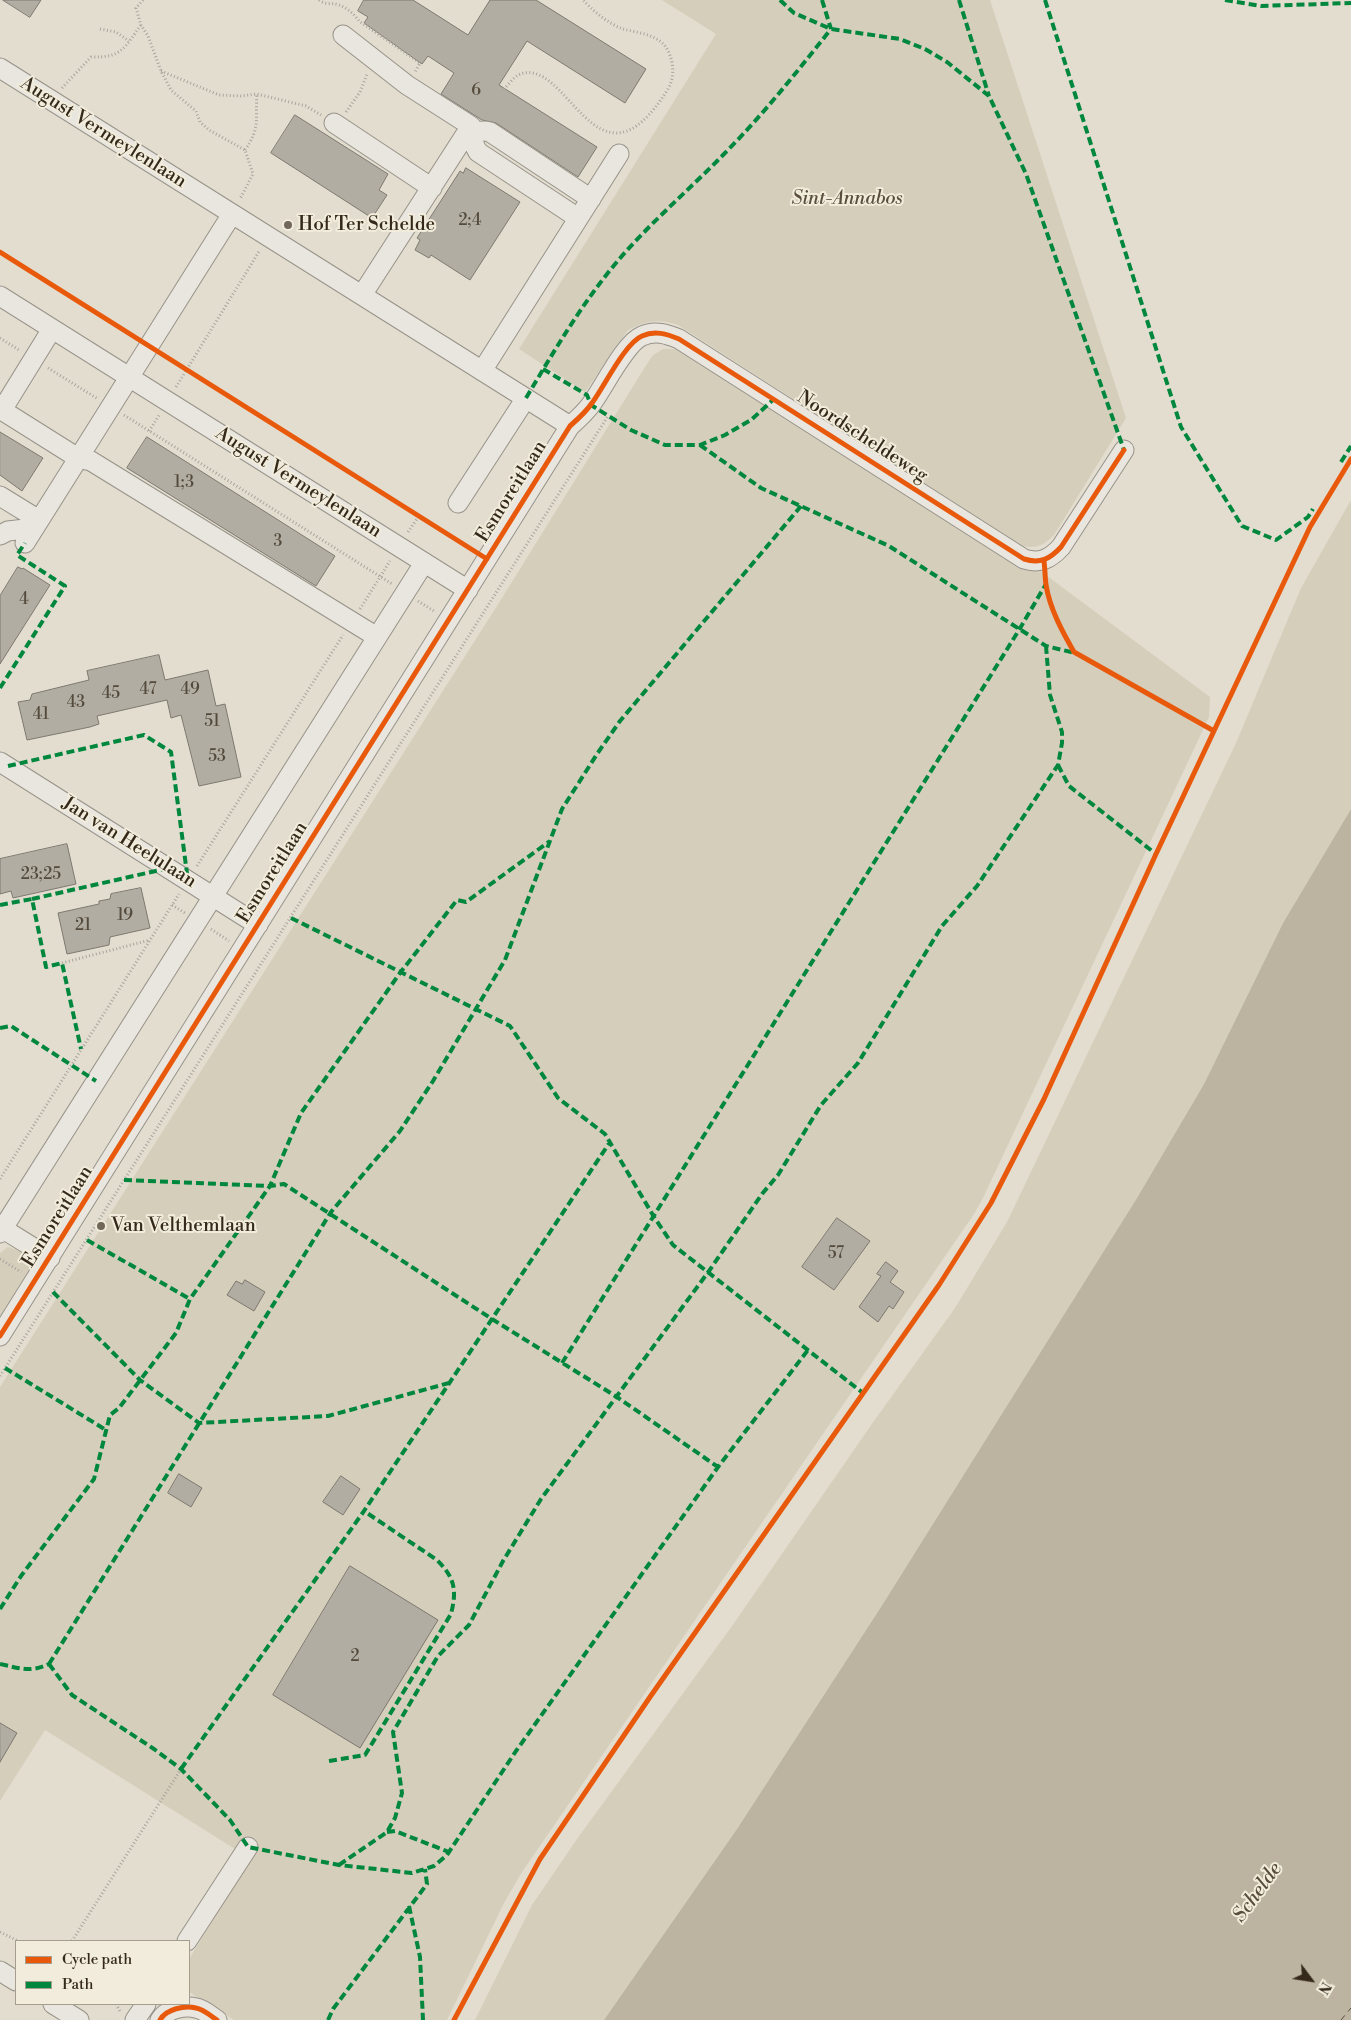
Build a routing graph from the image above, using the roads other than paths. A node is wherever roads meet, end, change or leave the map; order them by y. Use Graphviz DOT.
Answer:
graph roads {
  1 [pos="343,35"];
  2 [pos="0,68"];
  3 [pos="334,122"];
  4 [pos="619,154"];
  5 [pos="432,188"];
  6 [pos="590,198"];
  7 [pos="232,214"];
  8 [pos="578,218"];
  9 [pos="362,295"];
  10 [pos="0,296"];
  11 [pos="52,329"];
  12 [pos="482,371"];
  13 [pos="129,377"];
  14 [pos="526,398"];
  15 [pos="1,410"];
  16 [pos="570,426"];
  17 [pos="1124,450"];
  18 [pos="78,458"];
  19 [pos="0,496"];
  20 [pos="458,504"];
  21 [pos="32,530"];
  22 [pos="0,535"];
  23 [pos="424,562"];
  24 [pos="468,590"];
  25 [pos="377,637"];
  26 [pos="0,762"];
  27 [pos="213,896"];
  28 [pos="258,925"];
  29 [pos="1,1229"];
  30 [pos="50,1258"];
  31 [pos="0,1336"];
  32 [pos="248,1847"];
  33 [pos="187,1940"];
  34 [pos="0,1971"];
  35 [pos="15,1980"];
  36 [pos="55,2005"];
  37 [pos="145,2005"];
  38 [pos="79,2020"];
  39 [pos="135,2020"];
  40 [pos="160,2020"];
  41 [pos="217,2020"];
  1 -- 5 [label="street"];
  2 -- 7 [label="street, August Vermeylenlaan"];
  3 -- 5 [label="street"];
  4 -- 6 [label="street"];
  5 -- 9 [label="street"];
  6 -- 8 [label="street"];
  6 -- 8 [label="street"];
  7 -- 9 [label="street, August Vermeylenlaan"];
  7 -- 13 [label="street"];
  8 -- 12 [label="street"];
  9 -- 12 [label="street, August Vermeylenlaan"];
  10 -- 11 [label="street, August Vermeylenlaan"];
  11 -- 13 [label="street, August Vermeylenlaan"];
  11 -- 15 [label="street"];
  12 -- 14 [label="street, August Vermeylenlaan"];
  13 -- 18 [label="street"];
  13 -- 23 [label="street, August Vermeylenlaan"];
  14 -- 16 [label="street, August Vermeylenlaan"];
  14 -- 20 [label="street, Esmoreitlaan"];
  15 -- 18 [label="street"];
  16 -- 17 [label="street, Noordscheldeweg"];
  16 -- 24 [label="street, Esmoreitlaan"];
  18 -- 21 [label="street"];
  18 -- 25 [label="street"];
  19 -- 21 [label="street"];
  21 -- 22 [label="street"];
  23 -- 24 [label="street, August Vermeylenlaan"];
  23 -- 25 [label="street, Esmoreitlaan"];
  24 -- 28 [label="street, Esmoreitlaan"];
  25 -- 27 [label="street, Esmoreitlaan"];
  26 -- 27 [label="street, Jan van Heelulaan"];
  27 -- 28 [label="street, Jan van Heelulaan"];
  27 -- 29 [label="street, Esmoreitlaan"];
  28 -- 30 [label="street, Esmoreitlaan"];
  29 -- 30 [label="street"];
  30 -- 31 [label="street, Esmoreitlaan"];
  32 -- 33 [label="street"];
  34 -- 35 [label="street"];
  36 -- 38 [label="street"];
  37 -- 39 [label="street"];
  40 -- 41 [label="street"];
}
